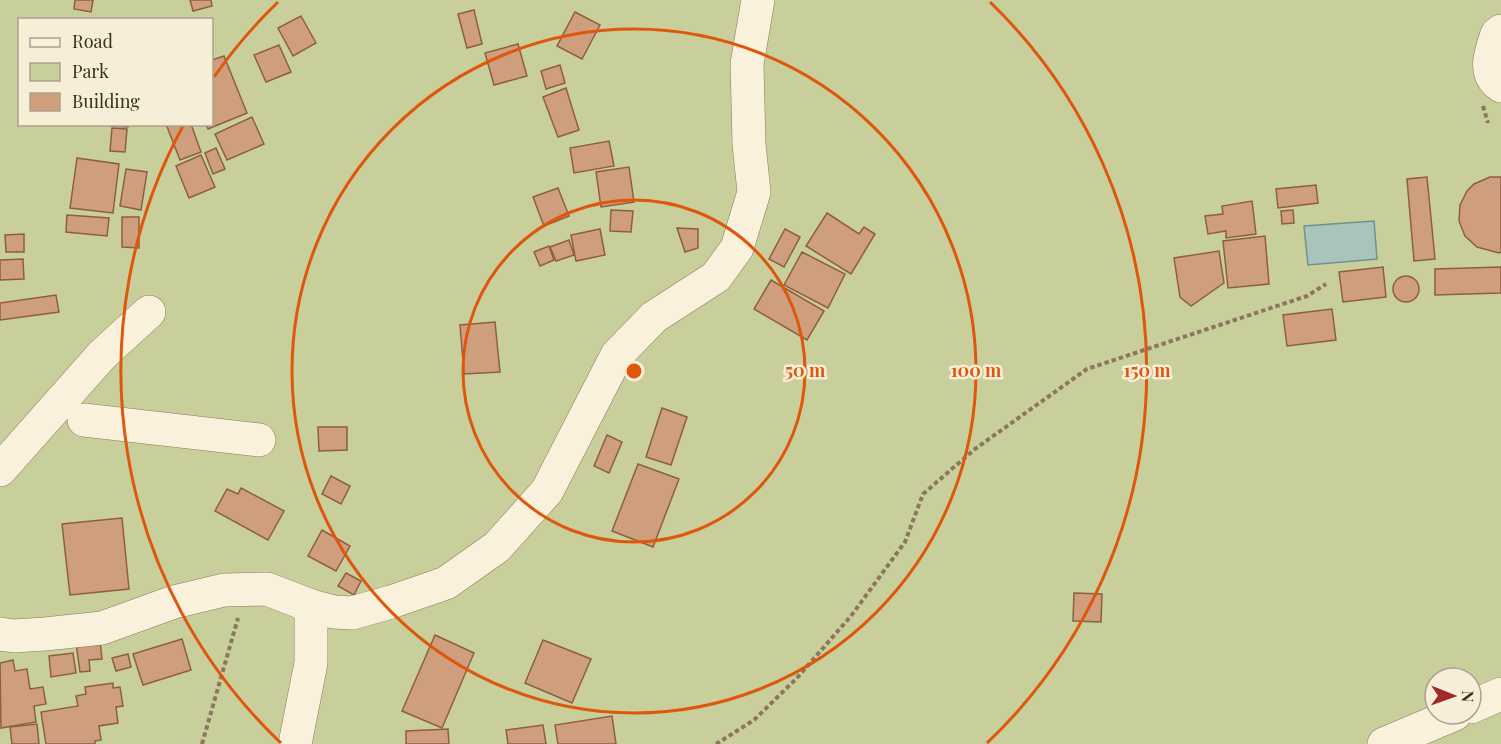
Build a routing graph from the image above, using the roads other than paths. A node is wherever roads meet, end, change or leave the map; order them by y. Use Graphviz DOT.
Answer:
graph roads {
  1 [pos="758,0"];
  2 [pos="1501,31"];
  3 [pos="1501,86"];
  4 [pos="149,312"];
  5 [pos="84,420"];
  6 [pos="259,440"];
  7 [pos="0,470"];
  8 [pos="310,606"];
  9 [pos="0,634"];
  10 [pos="1501,694"];
  11 [pos="1483,702"];
  12 [pos="1427,726"];
  13 [pos="295,744"];
  14 [pos="1384,744"];
  1 -- 8 [label="street"];
  2 -- 3 [label="street"];
  4 -- 7 [label="street"];
  5 -- 6 [label="street"];
  8 -- 9 [label="street"];
  8 -- 13 [label="street"];
  10 -- 11 [label="street"];
  12 -- 14 [label="street"];
}
